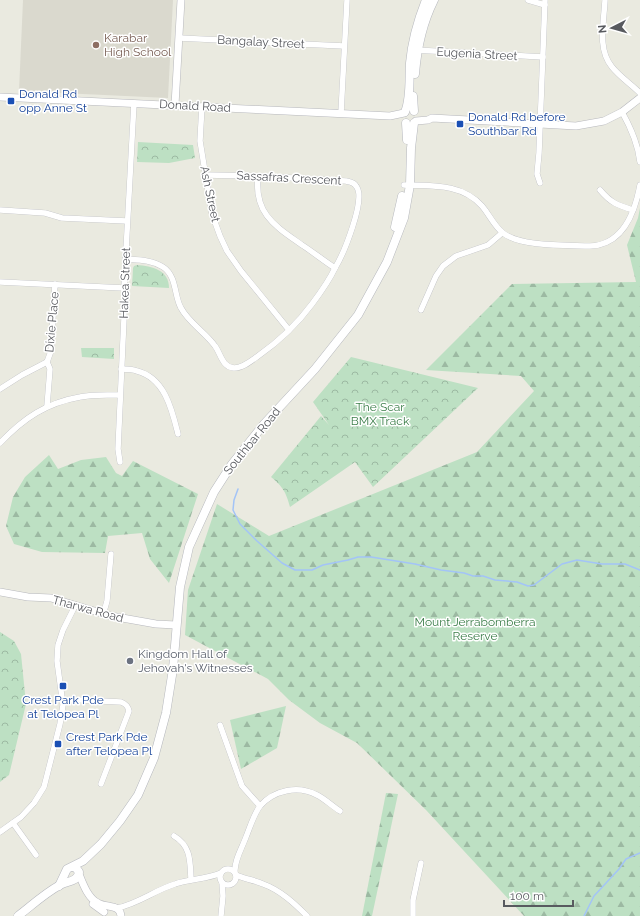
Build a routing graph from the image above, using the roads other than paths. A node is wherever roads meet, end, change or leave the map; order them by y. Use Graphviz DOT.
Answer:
graph roads {
  1 [pos="181,0"];
  2 [pos="347,0"];
  3 [pos="426,0"];
  4 [pos="434,0"];
  5 [pos="528,0"];
  6 [pos="605,0"];
  7 [pos="545,3"];
  8 [pos="179,38"];
  9 [pos="344,46"];
  10 [pos="415,50"];
  11 [pos="543,57"];
  12 [pos="640,92"];
  13 [pos="0,97"];
  14 [pos="640,98"];
  15 [pos="134,103"];
  16 [pos="175,105"];
  17 [pos="202,106"];
  18 [pos="622,112"];
  19 [pos="341,113"];
  20 [pos="410,117"];
  21 [pos="540,124"];
  22 [pos="640,162"];
  23 [pos="205,175"];
  24 [pos="258,176"];
  25 [pos="540,183"];
  26 [pos="407,185"];
  27 [pos="640,185"];
  28 [pos="600,190"];
  29 [pos="0,210"];
  30 [pos="633,210"];
  31 [pos="127,221"];
  32 [pos="502,233"];
  33 [pos="125,259"];
  34 [pos="335,268"];
  35 [pos="0,282"];
  36 [pos="54,284"];
  37 [pos="124,288"];
  38 [pos="421,310"];
  39 [pos="289,330"];
  40 [pos="47,362"];
  41 [pos="121,369"];
  42 [pos="0,388"];
  43 [pos="120,395"];
  44 [pos="47,406"];
  45 [pos="178,434"];
  46 [pos="0,443"];
  47 [pos="120,462"];
  48 [pos="111,554"];
  49 [pos="0,592"];
  50 [pos="75,606"];
  51 [pos="103,615"];
  52 [pos="176,625"];
  53 [pos="63,700"];
  54 [pos="220,725"];
  55 [pos="101,784"];
  56 [pos="260,806"];
  57 [pos="340,811"];
  58 [pos="13,822"];
  59 [pos="0,832"];
  60 [pos="174,836"];
  61 [pos="36,855"];
  62 [pos="237,858"];
  63 [pos="421,863"];
  64 [pos="223,871"];
  65 [pos="235,873"];
  66 [pos="74,874"];
  67 [pos="206,877"];
  68 [pos="190,879"];
  69 [pos="248,879"];
  70 [pos="221,881"];
  71 [pos="232,884"];
  72 [pos="224,896"];
  73 [pos="106,912"];
  74 [pos="120,912"];
  75 [pos="18,916"];
  76 [pos="221,916"];
  77 [pos="307,916"];
  78 [pos="413,916"];
  1 -- 8 [label="street"];
  2 -- 9 [label="street"];
  3 -- 10 [label="main road, Southbar Road"];
  4 -- 10 [label="main road, Southbar Road"];
  5 -- 7 [label="street"];
  6 -- 12 [label="street"];
  7 -- 11 [label="street"];
  8 -- 9 [label="street, Bangalay Street"];
  8 -- 16 [label="street"];
  9 -- 19 [label="street"];
  10 -- 11 [label="street, Eugenia Street"];
  10 -- 20 [label="main road, Southbar Road"];
  11 -- 21 [label="street"];
  13 -- 15 [label="street, Donald Road"];
  14 -- 18 [label="street, Donald Road"];
  15 -- 16 [label="street, Donald Road"];
  15 -- 31 [label="street, Hakea Street"];
  16 -- 17 [label="street, Donald Road"];
  17 -- 19 [label="street, Donald Road"];
  17 -- 23 [label="street, Ash Street"];
  18 -- 21 [label="street, Donald Road"];
  18 -- 22 [label="street"];
  19 -- 20 [label="street, Donald Road"];
  20 -- 21 [label="street, Donald Road"];
  20 -- 26 [label="main road, Southbar Road"];
  21 -- 25 [label="street"];
  23 -- 24 [label="street, Sassafras Crescent"];
  23 -- 39 [label="street, Ash Street"];
  24 -- 34 [label="street"];
  24 -- 34 [label="street, Sassafras Crescent"];
  26 -- 32 [label="street"];
  26 -- 52 [label="main road, Southbar Road"];
  27 -- 30 [label="street"];
  28 -- 30 [label="street"];
  29 -- 31 [label="street"];
  30 -- 32 [label="street"];
  31 -- 33 [label="street, Hakea Street"];
  32 -- 38 [label="street"];
  33 -- 37 [label="street, Hakea Street"];
  33 -- 39 [label="street, Sassafras Crescent"];
  34 -- 39 [label="street, Sassafras Crescent"];
  35 -- 36 [label="street"];
  36 -- 37 [label="street"];
  36 -- 40 [label="street, Dixie Place"];
  37 -- 41 [label="street, Hakea Street"];
  40 -- 42 [label="street"];
  40 -- 44 [label="street, Dixie Place"];
  41 -- 43 [label="street, Hakea Street"];
  41 -- 45 [label="street"];
  43 -- 44 [label="street"];
  43 -- 47 [label="street, Hakea Street"];
  44 -- 46 [label="street"];
  48 -- 51 [label="street"];
  49 -- 50 [label="street, Tharwa Road"];
  50 -- 51 [label="street, Tharwa Road"];
  50 -- 53 [label="street"];
  51 -- 52 [label="street, Tharwa Road"];
  52 -- 66 [label="main road, Southbar Road"];
  53 -- 55 [label="street"];
  53 -- 58 [label="street"];
  54 -- 56 [label="street"];
  56 -- 57 [label="street"];
  56 -- 62 [label="street"];
  58 -- 59 [label="street"];
  58 -- 61 [label="street"];
  60 -- 68 [label="street"];
  62 -- 64 [label="street"];
  62 -- 65 [label="street"];
  63 -- 78 [label="street"];
  64 -- 65 [label="street"];
  64 -- 67 [label="street"];
  64 -- 70 [label="street"];
  65 -- 69 [label="street"];
  65 -- 71 [label="street"];
  66 -- 73 [label="street"];
  66 -- 75 [label="main road"];
  67 -- 68 [label="street"];
  67 -- 70 [label="street"];
  68 -- 74 [label="street"];
  69 -- 71 [label="street"];
  69 -- 77 [label="street"];
  70 -- 71 [label="street"];
  70 -- 72 [label="street"];
  71 -- 72 [label="street"];
  72 -- 76 [label="street"];
  73 -- 74 [label="street"];
}
